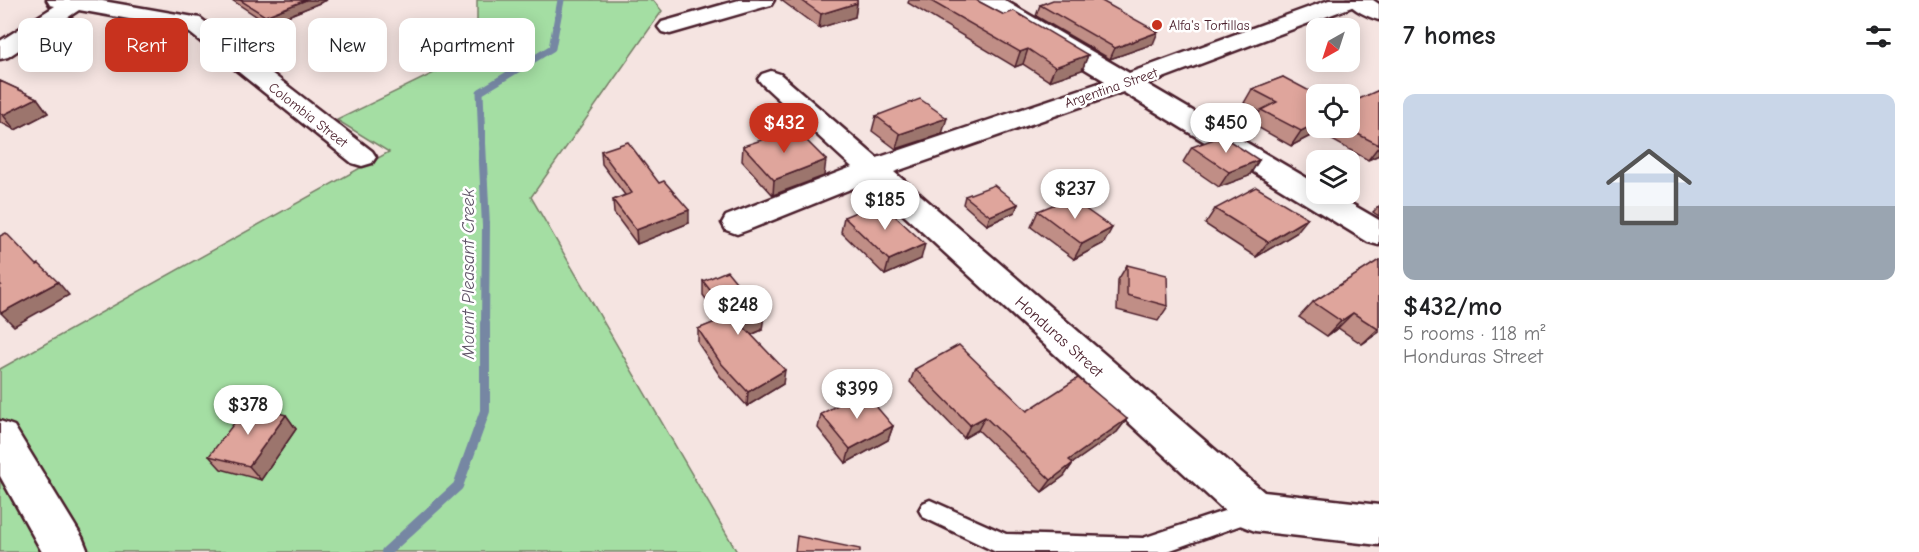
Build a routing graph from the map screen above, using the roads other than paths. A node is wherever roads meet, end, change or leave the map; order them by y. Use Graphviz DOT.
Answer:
graph roads {
  1 [pos="763,0"];
  2 [pos="988,0"];
  3 [pos="1348,0"];
  4 [pos="1357,0"];
  5 [pos="71,1"];
  6 [pos="1379,13"];
  7 [pos="670,27"];
  8 [pos="0,52"];
  9 [pos="771,79"];
  10 [pos="1128,82"];
  11 [pos="362,157"];
  12 [pos="871,170"];
  13 [pos="737,223"];
  14 [pos="1379,234"];
  15 [pos="0,438"];
  16 [pos="930,510"];
  17 [pos="1255,511"];
  18 [pos="1379,525"];
  19 [pos="66,552"];
  1 -- 7 [label="street"];
  2 -- 10 [label="street"];
  3 -- 10 [label="street, Argentina Street"];
  4 -- 6 [label="street"];
  5 -- 8 [label="street"];
  5 -- 11 [label="street, Colombia Street"];
  9 -- 12 [label="street, Honduras Street"];
  10 -- 12 [label="street, Argentina Street"];
  10 -- 14 [label="street"];
  12 -- 13 [label="street, Argentina Street"];
  12 -- 17 [label="street, Honduras Street"];
  15 -- 19 [label="street"];
  16 -- 17 [label="lane"];
  17 -- 18 [label="street"];
}
